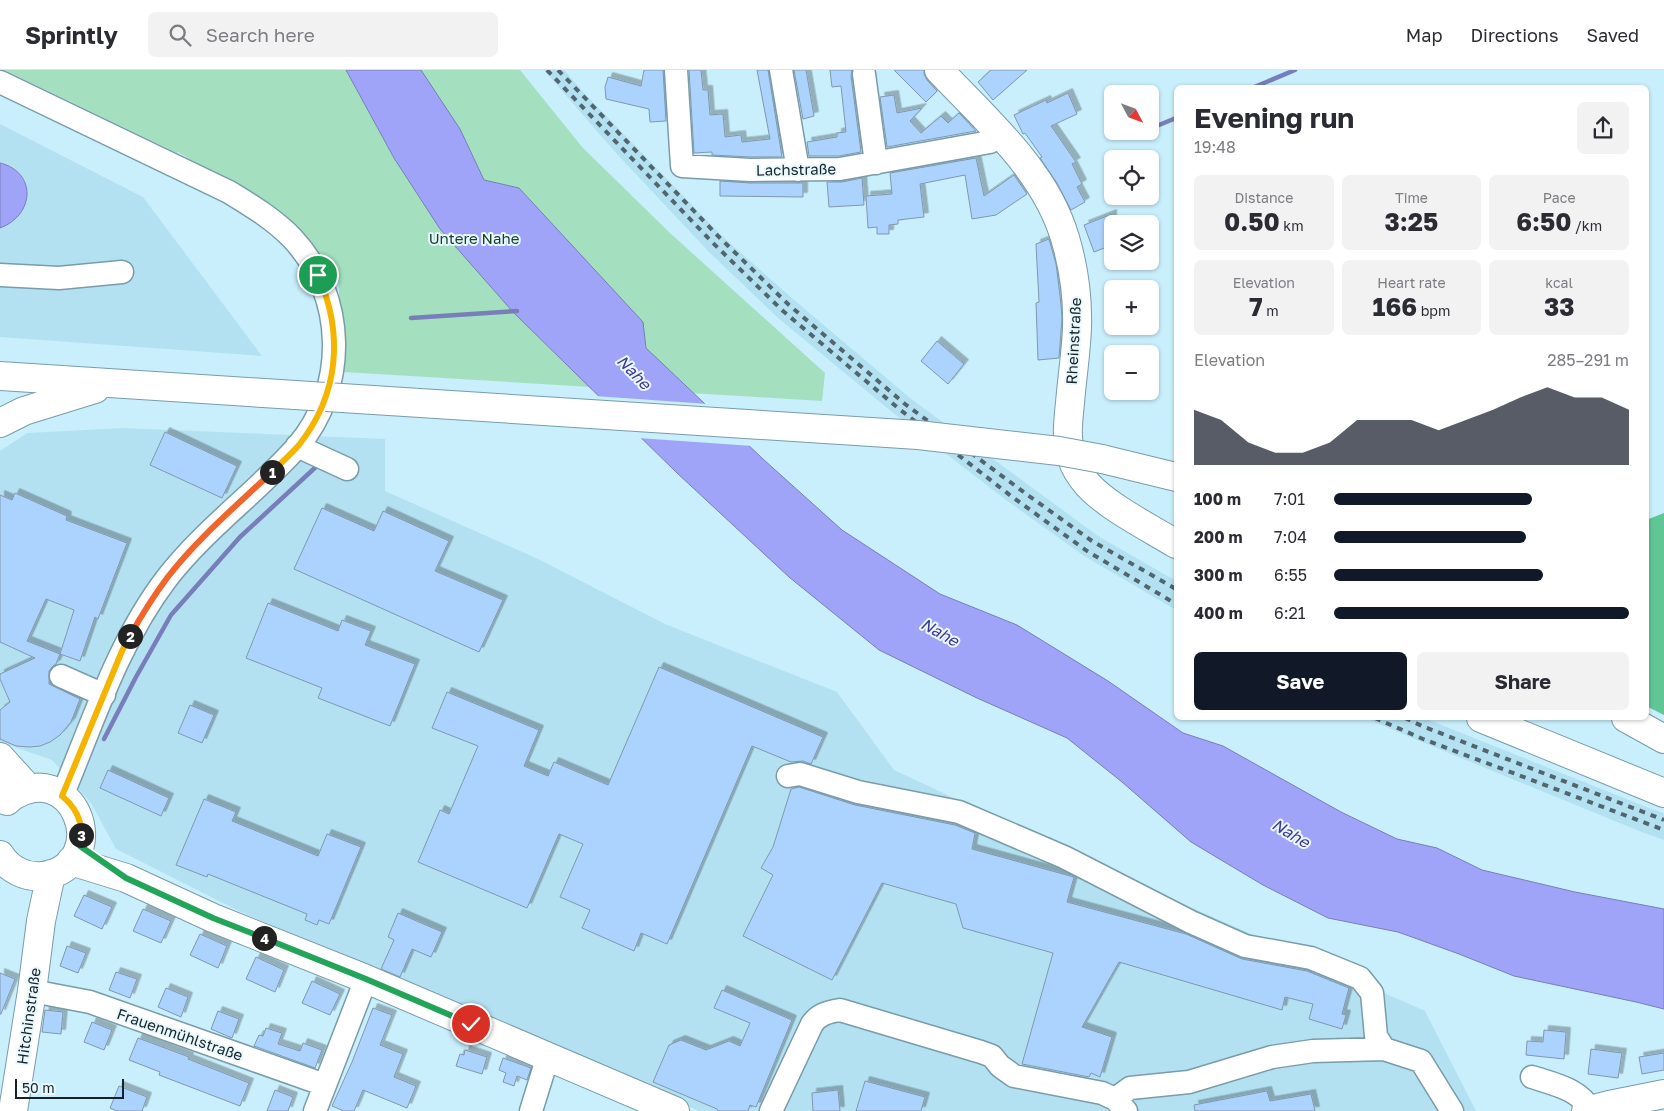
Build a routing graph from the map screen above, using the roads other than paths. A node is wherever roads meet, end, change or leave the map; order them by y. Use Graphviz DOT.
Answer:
graph roads {
  1 [pos="676,70"];
  2 [pos="781,70"];
  3 [pos="939,70"];
  4 [pos="864,74"];
  5 [pos="0,82"];
  6 [pos="1001,136"];
  7 [pos="876,164"];
  8 [pos="798,170"];
  9 [pos="122,272"];
  10 [pos="0,275"];
  11 [pos="0,376"];
  12 [pos="114,384"];
  13 [pos="0,423"];
  14 [pos="297,446"];
  15 [pos="347,468"];
  16 [pos="1174,477"];
  17 [pos="1174,543"];
  18 [pos="61,676"];
  19 [pos="104,695"];
  20 [pos="1486,720"];
  21 [pos="1630,720"];
  22 [pos="1664,739"];
  23 [pos="0,757"];
  24 [pos="788,776"];
  25 [pos="1664,793"];
  26 [pos="9,796"];
  27 [pos="62,796"];
  28 [pos="0,855"];
  29 [pos="56,864"];
  30 [pos="366,979"];
  31 [pos="32,991"];
  32 [pos="1384,1049"];
  33 [pos="548,1056"];
  34 [pos="10,1077"];
  35 [pos="1532,1077"];
  36 [pos="325,1085"];
  37 [pos="1664,1094"];
  38 [pos="1121,1105"];
  39 [pos="1588,1110"];
  40 [pos="14,1111"];
  41 [pos="315,1111"];
  42 [pos="531,1111"];
  43 [pos="675,1111"];
  44 [pos="771,1111"];
  45 [pos="1452,1111"];
  1 -- 8 [label="street, Lachstraße"];
  2 -- 8 [label="street"];
  3 -- 6 [label="main road, Rheinstraße"];
  4 -- 7 [label="street"];
  5 -- 14 [label="street"];
  6 -- 7 [label="street, Lachstraße"];
  6 -- 17 [label="main road, Rheinstraße"];
  7 -- 8 [label="street, Lachstraße"];
  9 -- 10 [label="street"];
  11 -- 12 [label="main road"];
  12 -- 13 [label="main road"];
  12 -- 16 [label="main road, bridge"];
  14 -- 15 [label="street"];
  14 -- 19 [label="street"];
  18 -- 19 [label="street"];
  19 -- 27 [label="street"];
  20 -- 25 [label="main road"];
  21 -- 22 [label="main road"];
  23 -- 26 [label="main road"];
  24 -- 32 [label="street"];
  26 -- 27 [label="main road"];
  27 -- 29 [label="main road, Hitchinstraße"];
  28 -- 29 [label="main road"];
  29 -- 30 [label="main road"];
  29 -- 31 [label="main road, Hitchinstraße"];
  30 -- 33 [label="main road"];
  30 -- 36 [label="street"];
  31 -- 34 [label="main road, Hitchinstraße"];
  31 -- 36 [label="street, Frauenmühlstraße"];
  32 -- 38 [label="street"];
  32 -- 45 [label="street"];
  33 -- 42 [label="street"];
  33 -- 43 [label="main road"];
  34 -- 40 [label="main road, Hitchinstraße"];
  35 -- 39 [label="street"];
  36 -- 41 [label="street"];
  37 -- 39 [label="main road"];
  38 -- 44 [label="street"];
}
